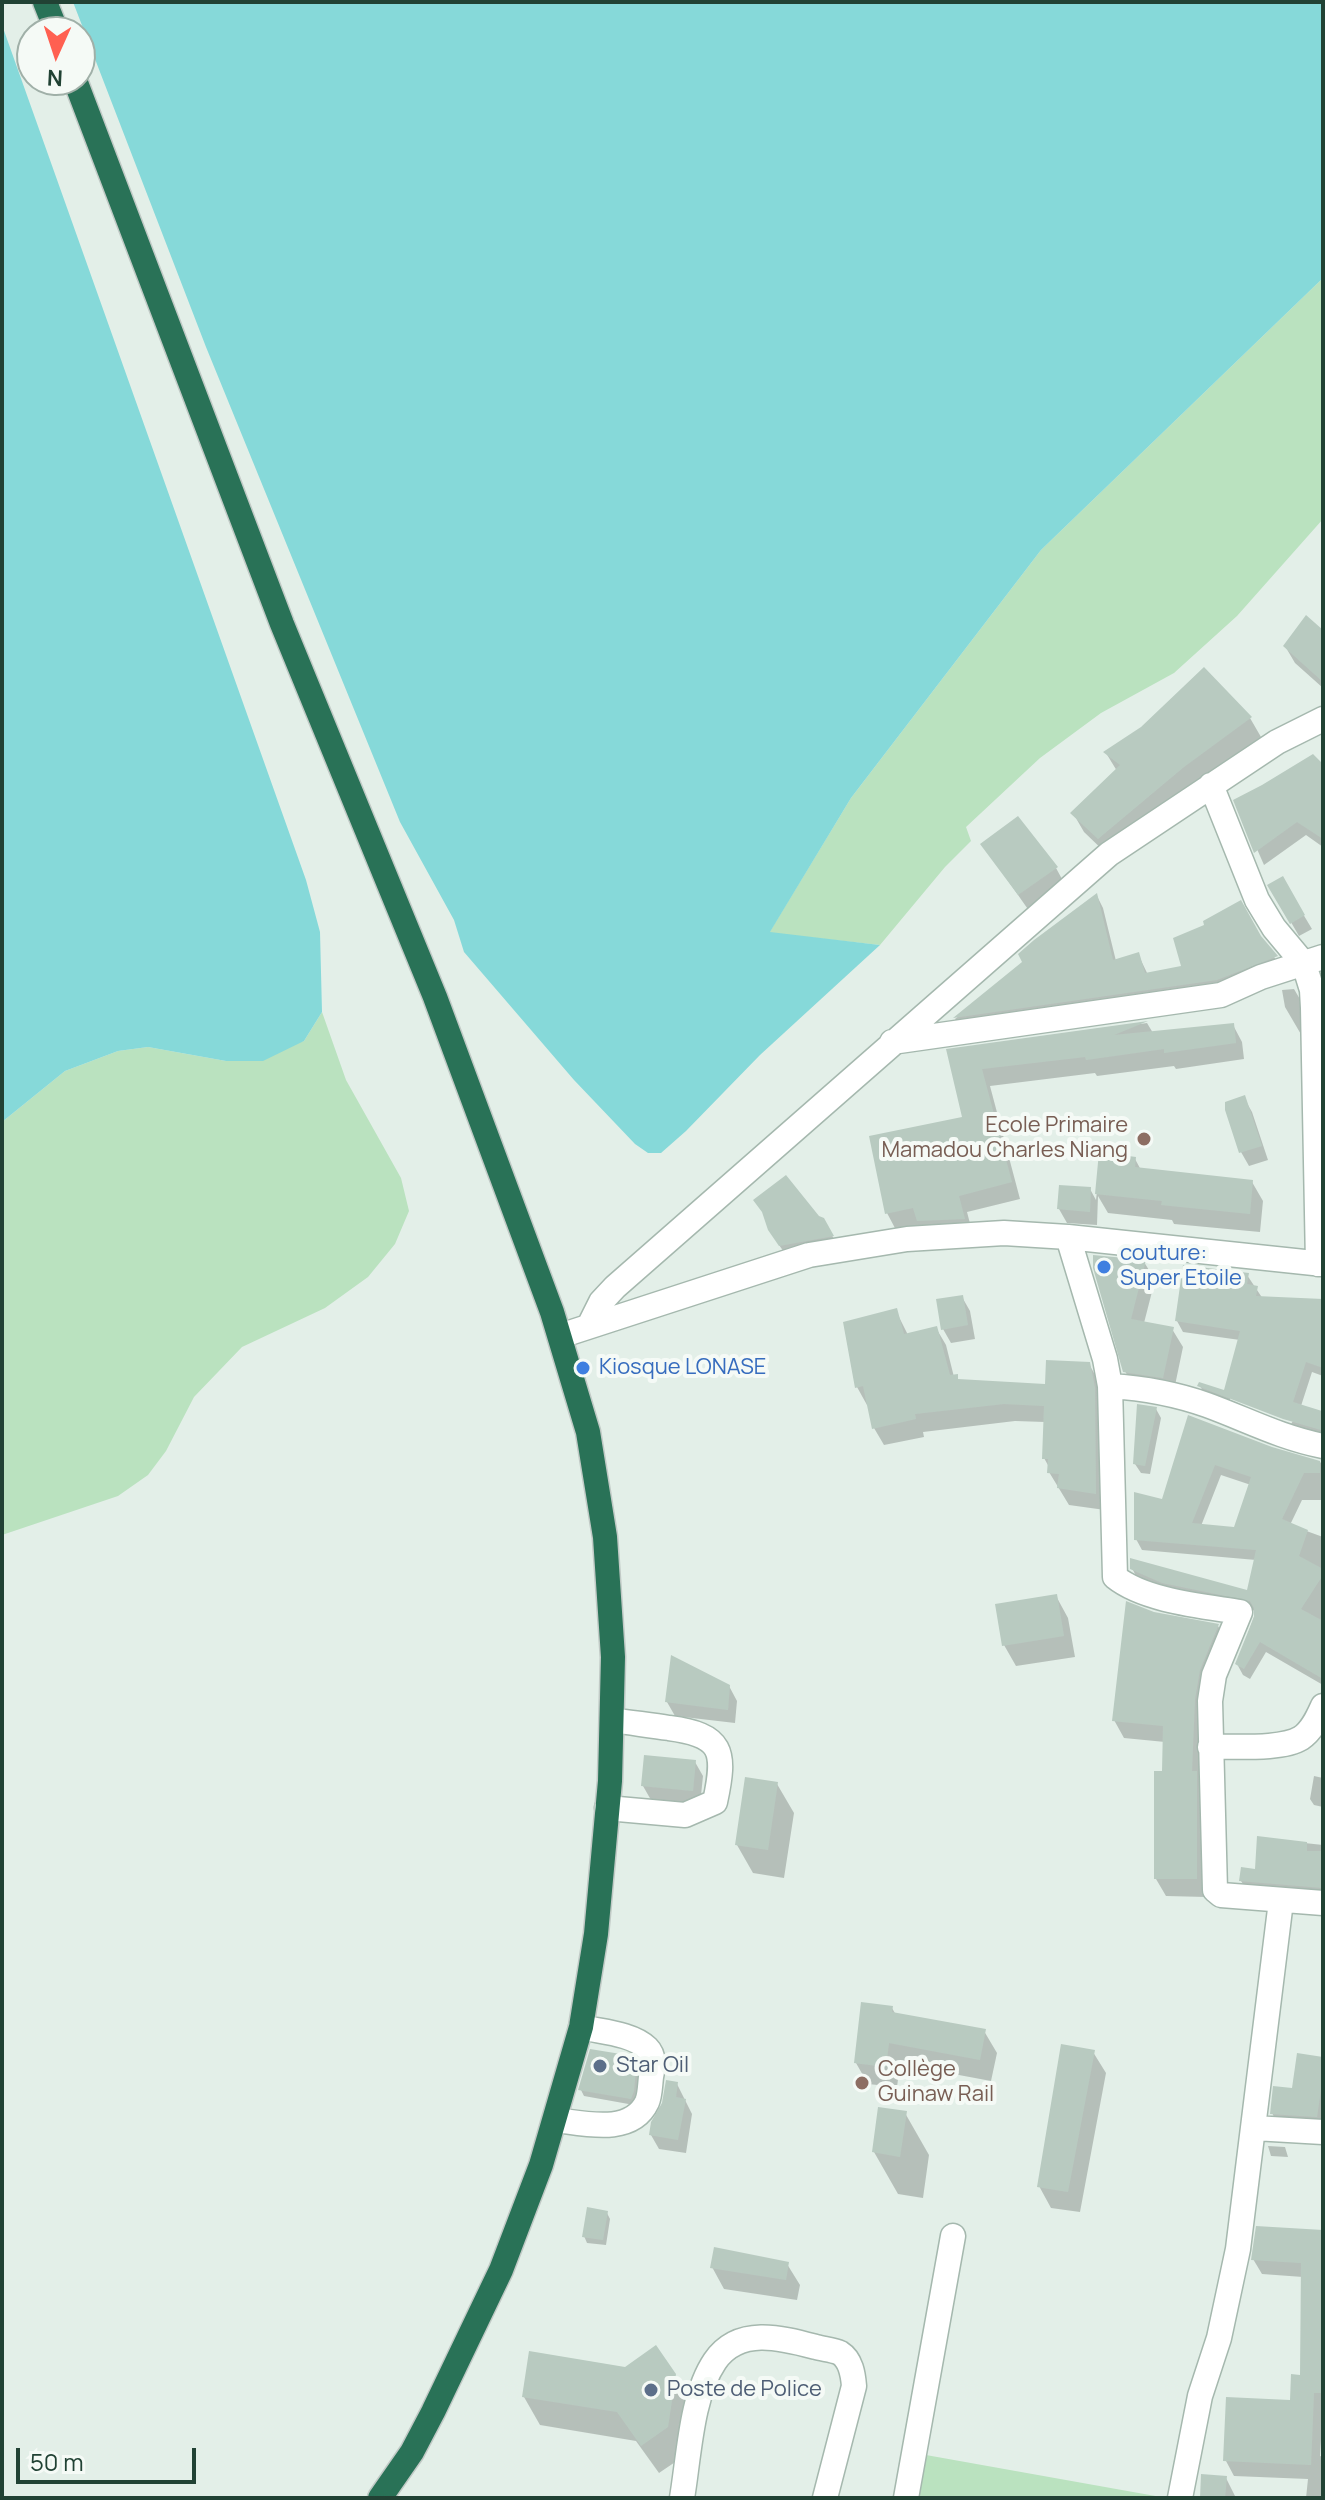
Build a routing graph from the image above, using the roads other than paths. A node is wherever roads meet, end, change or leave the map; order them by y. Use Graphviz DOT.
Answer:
graph roads {
  1 [pos="81,96"];
  2 [pos="1323,719"];
  3 [pos="1211,785"];
  4 [pos="1314,960"];
  5 [pos="1318,1040"];
  6 [pos="892,1042"];
  7 [pos="1068,1237"];
  8 [pos="1320,1264"];
  9 [pos="589,1326"];
  10 [pos="560,1336"];
  11 [pos="1110,1386"];
  12 [pos="1323,1446"];
  13 [pos="612,1720"];
  14 [pos="1320,1720"];
  15 [pos="1210,1747"];
  16 [pos="607,1808"];
  17 [pos="1281,1901"];
  18 [pos="1323,1903"];
  19 [pos="581,2027"];
  20 [pos="555,2120"];
  21 [pos="1254,2128"];
  22 [pos="1323,2132"];
  23 [pos="953,2236"];
  24 [pos="380,2498"];
  25 [pos="682,2498"];
  26 [pos="825,2498"];
  27 [pos="906,2498"];
  28 [pos="1180,2498"];
  1 -- 10 [label="highway"];
  2 -- 3 [label="street"];
  3 -- 4 [label="street"];
  3 -- 6 [label="street"];
  4 -- 5 [label="street"];
  4 -- 6 [label="street"];
  5 -- 8 [label="street"];
  6 -- 9 [label="street"];
  7 -- 8 [label="street"];
  7 -- 9 [label="street"];
  7 -- 11 [label="street"];
  9 -- 10 [label="street"];
  10 -- 13 [label="highway"];
  11 -- 12 [label="street"];
  11 -- 15 [label="street"];
  13 -- 16 [label="highway"];
  13 -- 16 [label="street"];
  14 -- 15 [label="street"];
  15 -- 17 [label="street"];
  16 -- 19 [label="highway"];
  17 -- 18 [label="street"];
  17 -- 21 [label="street"];
  19 -- 20 [label="highway"];
  19 -- 20 [label="street"];
  20 -- 24 [label="highway"];
  21 -- 22 [label="street"];
  21 -- 28 [label="street"];
  23 -- 27 [label="street"];
  25 -- 26 [label="street"];
}
